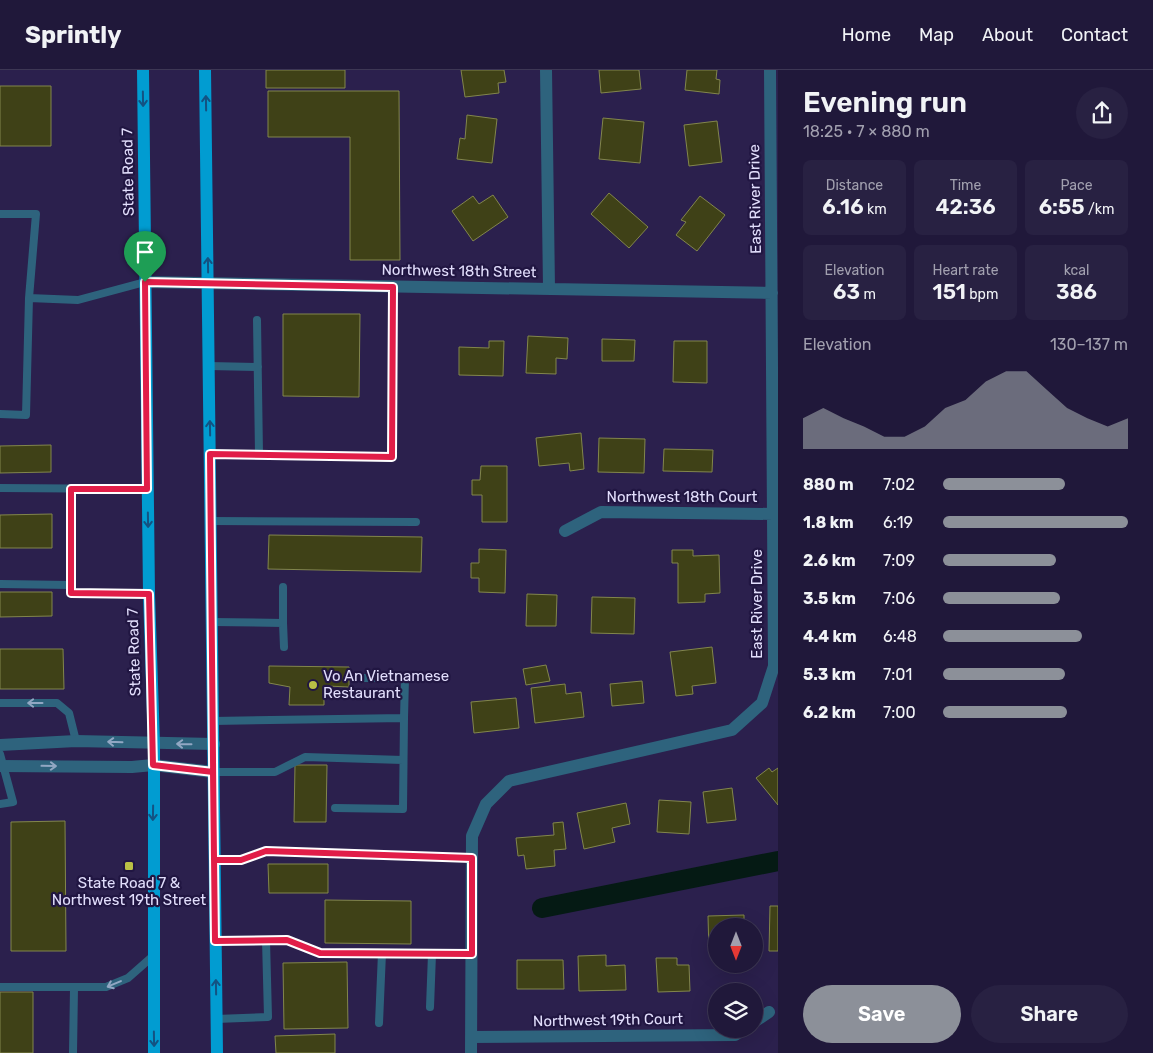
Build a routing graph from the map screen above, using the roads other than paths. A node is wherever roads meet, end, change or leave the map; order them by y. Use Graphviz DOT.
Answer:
graph roads {
  1 [pos="143,70"];
  2 [pos="205,70"];
  3 [pos="546,70"];
  4 [pos="770,70"];
  5 [pos="0,214"];
  6 [pos="145,282"];
  7 [pos="208,285"];
  8 [pos="393,287"];
  9 [pos="549,288"];
  10 [pos="772,293"];
  11 [pos="29,298"];
  12 [pos="257,320"];
  13 [pos="209,366"];
  14 [pos="258,366"];
  15 [pos="0,414"];
  16 [pos="210,454"];
  17 [pos="259,454"];
  18 [pos="0,488"];
  19 [pos="71,489"];
  20 [pos="147,489"];
  21 [pos="772,514"];
  22 [pos="210,521"];
  23 [pos="416,522"];
  24 [pos="565,531"];
  25 [pos="0,584"];
  26 [pos="71,585"];
  27 [pos="283,587"];
  28 [pos="149,594"];
  29 [pos="212,622"];
  30 [pos="283,623"];
  31 [pos="284,647"];
  32 [pos="364,678"];
  33 [pos="0,703"];
  34 [pos="404,718"];
  35 [pos="213,722"];
  36 [pos="76,740"];
  37 [pos="154,744"];
  38 [pos="214,744"];
  39 [pos="0,745"];
  40 [pos="403,760"];
  41 [pos="1,762"];
  42 [pos="153,765"];
  43 [pos="213,772"];
  44 [pos="0,804"];
  45 [pos="336,808"];
  46 [pos="472,858"];
  47 [pos="214,860"];
  48 [pos="266,940"];
  49 [pos="215,941"];
  50 [pos="382,954"];
  51 [pos="432,954"];
  52 [pos="472,954"];
  53 [pos="153,956"];
  54 [pos="0,987"];
  55 [pos="74,988"];
  56 [pos="430,1007"];
  57 [pos="769,1012"];
  58 [pos="763,1016"];
  59 [pos="216,1019"];
  60 [pos="379,1023"];
  61 [pos="708,1035"];
  62 [pos="471,1037"];
  63 [pos="73,1053"];
  64 [pos="154,1053"];
  65 [pos="217,1053"];
  66 [pos="471,1053"];
  1 -- 6 [label="main road, State Road 7, one-way"];
  7 -- 2 [label="main road, one-way"];
  3 -- 9 [label="street"];
  4 -- 10 [label="street, East River Drive"];
  5 -- 11 [label="lane"];
  6 -- 7 [label="street, Northwest 18th Street"];
  6 -- 11 [label="lane"];
  6 -- 20 [label="main road, State Road 7"];
  7 -- 8 [label="street, Northwest 18th Street"];
  7 -- 13 [label="main road"];
  8 -- 9 [label="street, Northwest 18th Street"];
  8 -- 17 [label="lane"];
  9 -- 10 [label="street, Northwest 18th Street"];
  10 -- 21 [label="street, East River Drive"];
  11 -- 15 [label="lane"];
  12 -- 14 [label="lane"];
  13 -- 14 [label="lane"];
  16 -- 13 [label="main road, one-way"];
  14 -- 17 [label="lane"];
  16 -- 17 [label="lane"];
  16 -- 22 [label="main road"];
  18 -- 19 [label="lane"];
  19 -- 20 [label="lane"];
  19 -- 26 [label="lane"];
  20 -- 28 [label="main road, State Road 7, one-way"];
  21 -- 24 [label="street, Northwest 18th Court"];
  21 -- 46 [label="street, East River Drive"];
  22 -- 23 [label="lane"];
  22 -- 29 [label="main road"];
  25 -- 26 [label="lane"];
  26 -- 28 [label="lane"];
  27 -- 30 [label="lane"];
  28 -- 37 [label="main road, State Road 7"];
  29 -- 30 [label="lane"];
  29 -- 35 [label="main road"];
  30 -- 31 [label="lane"];
  32 -- 34 [label="lane"];
  36 -- 33 [label="lane, one-way"];
  34 -- 35 [label="lane"];
  34 -- 40 [label="lane"];
  35 -- 38 [label="main road"];
  37 -- 36 [label="street, one-way"];
  36 -- 39 [label="street"];
  38 -- 37 [label="street, one-way"];
  37 -- 42 [label="main road, State Road 7"];
  38 -- 43 [label="main road"];
  40 -- 43 [label="lane"];
  40 -- 45 [label="lane"];
  41 -- 42 [label="street, one-way"];
  41 -- 44 [label="lane"];
  42 -- 43 [label="street"];
  42 -- 53 [label="main road, State Road 7, one-way"];
  43 -- 47 [label="main road"];
  46 -- 47 [label="lane"];
  46 -- 52 [label="street, East River Drive"];
  47 -- 49 [label="main road"];
  48 -- 49 [label="lane"];
  48 -- 50 [label="lane"];
  48 -- 59 [label="lane"];
  59 -- 49 [label="main road, one-way"];
  50 -- 51 [label="lane"];
  50 -- 60 [label="lane"];
  51 -- 52 [label="lane"];
  51 -- 56 [label="lane"];
  52 -- 62 [label="street, East River Drive"];
  53 -- 55 [label="lane, one-way"];
  53 -- 64 [label="main road, State Road 7, one-way"];
  54 -- 55 [label="lane"];
  55 -- 63 [label="lane"];
  57 -- 58 [label="street"];
  59 -- 65 [label="main road"];
  61 -- 62 [label="street, Northwest 19th Court"];
  62 -- 66 [label="street, East River Drive"];
}
